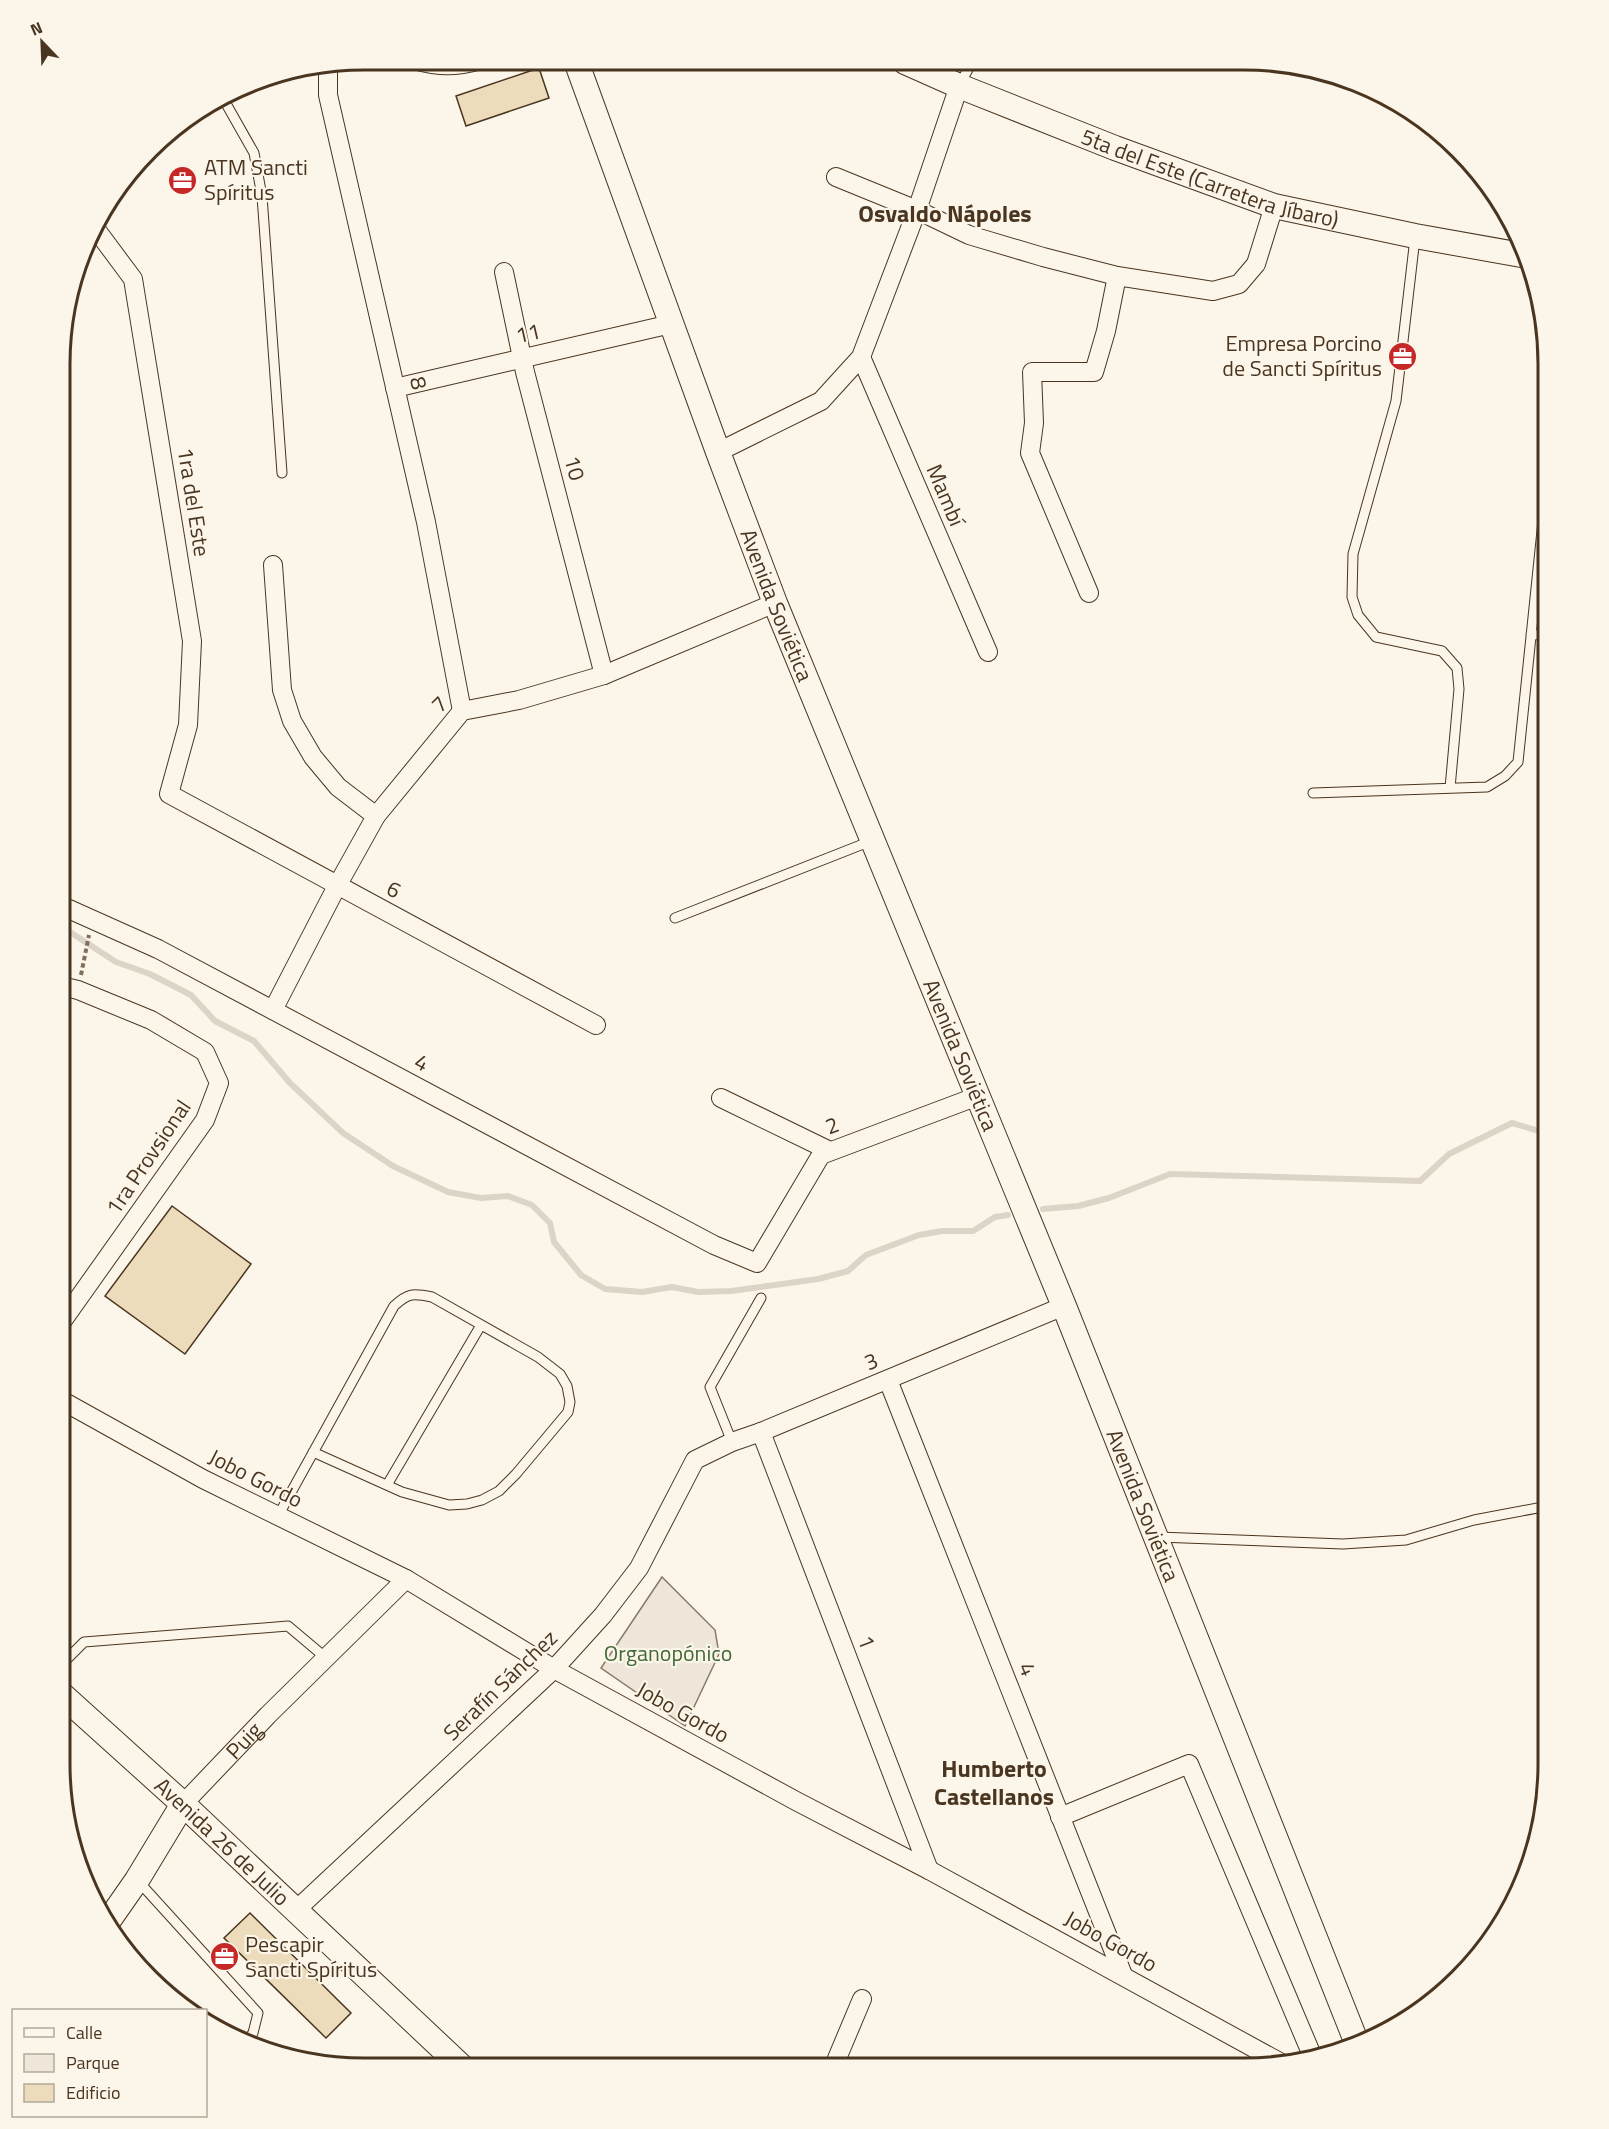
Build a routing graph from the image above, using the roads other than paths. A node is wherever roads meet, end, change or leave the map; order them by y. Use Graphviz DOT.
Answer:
graph roads {
  1 [pos="579,70"];
  2 [pos="923,70"];
  3 [pos="968,70"];
  4 [pos="328,73"];
  5 [pos="959,86"];
  6 [pos="225,106"];
  7 [pos="836,177"];
  8 [pos="1274,206"];
  9 [pos="917,210"];
  10 [pos="100,235"];
  11 [pos="1415,236"];
  12 [pos="1517,254"];
  13 [pos="504,272"];
  14 [pos="1117,276"];
  15 [pos="671,324"];
  16 [pos="861,357"];
  17 [pos="523,359"];
  18 [pos="395,388"];
  19 [pos="717,452"];
  20 [pos="282,473"];
  21 [pos="273,565"];
  22 [pos="1538,567"];
  23 [pos="1089,593"];
  24 [pos="775,603"];
  25 [pos="1531,633"];
  26 [pos="1538,634"];
  27 [pos="988,652"];
  28 [pos="604,675"];
  29 [pos="462,711"];
  30 [pos="1450,788"];
  31 [pos="1313,793"];
  32 [pos="170,795"];
  33 [pos="376,816"];
  34 [pos="872,840"];
  35 [pos="337,886"];
  36 [pos="70,910"];
  37 [pos="675,918"];
  38 [pos="70,987"];
  39 [pos="273,1010"];
  40 [pos="597,1025"];
  41 [pos="978,1096"];
  42 [pos="721,1098"];
  43 [pos="830,1151"];
  44 [pos="757,1263"];
  45 [pos="761,1298"];
  46 [pos="1064,1306"];
  47 [pos="70,1310"];
  48 [pos="481,1325"];
  49 [pos="888,1380"];
  50 [pos="70,1405"];
  51 [pos="760,1432"];
  52 [pos="732,1442"];
  53 [pos="313,1452"];
  54 [pos="695,1460"];
  55 [pos="387,1485"];
  56 [pos="1538,1508"];
  57 [pos="278,1516"];
  58 [pos="1156,1537"];
  59 [pos="406,1579"];
  60 [pos="70,1656"];
  61 [pos="327,1658"];
  62 [pos="554,1669"];
  63 [pos="70,1702"];
  64 [pos="183,1804"];
  65 [pos="1060,1817"];
  66 [pos="928,1870"];
  67 [pos="137,1880"];
  68 [pos="295,1911"];
  69 [pos="112,1916"];
  70 [pos="1123,1975"];
  71 [pos="861,1999"];
  72 [pos="251,2036"];
  73 [pos="1354,2037"];
  74 [pos="1310,2051"];
  75 [pos="1271,2057"];
  76 [pos="452,2058"];
  77 [pos="837,2058"];
  1 -- 15 [label="street, Avenida Soviética"];
  2 -- 5 [label="street, 5ta del Este (Carretera Jíbaro)"];
  3 -- 5 [label="lane"];
  4 -- 18 [label="street, 8"];
  5 -- 8 [label="street, 5ta del Este (Carretera Jíbaro)"];
  5 -- 9 [label="street"];
  6 -- 20 [label="lane"];
  7 -- 9 [label="street"];
  8 -- 11 [label="street, 5ta del Este (Carretera Jíbaro)"];
  8 -- 14 [label="street"];
  9 -- 14 [label="street"];
  9 -- 16 [label="street"];
  10 -- 32 [label="street, 1ra del Este"];
  11 -- 12 [label="street, 5ta del Este (Carretera Jíbaro)"];
  11 -- 30 [label="lane"];
  13 -- 17 [label="street, 10"];
  14 -- 23 [label="street"];
  15 -- 17 [label="street, 11"];
  15 -- 19 [label="street, Avenida Soviética"];
  16 -- 19 [label="street"];
  16 -- 27 [label="street, Mambí"];
  17 -- 18 [label="street, 11"];
  17 -- 28 [label="street, 10"];
  18 -- 29 [label="street, 8"];
  19 -- 24 [label="street, Avenida Soviética"];
  21 -- 33 [label="street"];
  22 -- 25 [label="lane"];
  24 -- 28 [label="street, 7"];
  24 -- 34 [label="street, Avenida Soviética"];
  25 -- 26 [label="lane"];
  25 -- 30 [label="lane"];
  28 -- 29 [label="street, 7"];
  29 -- 33 [label="street, 7"];
  30 -- 31 [label="lane"];
  32 -- 35 [label="street, 6"];
  33 -- 35 [label="street, 7"];
  34 -- 37 [label="lane"];
  34 -- 41 [label="street, Avenida Soviética"];
  35 -- 39 [label="street, 7"];
  35 -- 40 [label="street, 6"];
  36 -- 39 [label="street, 4"];
  38 -- 47 [label="street, 1ra Provsional"];
  39 -- 44 [label="street, 4"];
  41 -- 43 [label="street, 2"];
  41 -- 46 [label="street, Avenida Soviética"];
  42 -- 43 [label="street"];
  43 -- 44 [label="street, 2"];
  45 -- 52 [label="lane"];
  46 -- 49 [label="street, 3"];
  46 -- 58 [label="street, Avenida Soviética"];
  48 -- 53 [label="lane"];
  48 -- 55 [label="lane"];
  48 -- 55 [label="lane"];
  49 -- 51 [label="street, 3"];
  49 -- 65 [label="street, 4"];
  50 -- 57 [label="street, Jobo Gordo"];
  51 -- 52 [label="street, 3"];
  51 -- 66 [label="street, 1"];
  52 -- 54 [label="street, 3"];
  53 -- 55 [label="lane"];
  53 -- 57 [label="lane"];
  54 -- 62 [label="street, Serafín Sánchez"];
  56 -- 58 [label="lane"];
  57 -- 59 [label="street, Jobo Gordo"];
  58 -- 73 [label="street, Avenida Soviética"];
  59 -- 61 [label="street, Puig"];
  59 -- 62 [label="street, Jobo Gordo"];
  60 -- 61 [label="lane"];
  61 -- 64 [label="street, Puig"];
  62 -- 66 [label="street, Jobo Gordo"];
  62 -- 68 [label="street, Serafín Sánchez"];
  63 -- 64 [label="street, Avenida 26 de Julio"];
  64 -- 67 [label="street, Puig"];
  64 -- 68 [label="street, Avenida 26 de Julio"];
  65 -- 70 [label="street, 4"];
  65 -- 74 [label="street"];
  66 -- 70 [label="street, Jobo Gordo"];
  67 -- 69 [label="street, Puig"];
  67 -- 72 [label="lane"];
  68 -- 76 [label="street, Avenida 26 de Julio"];
  70 -- 75 [label="street, Jobo Gordo"];
  71 -- 77 [label="street"];
}
